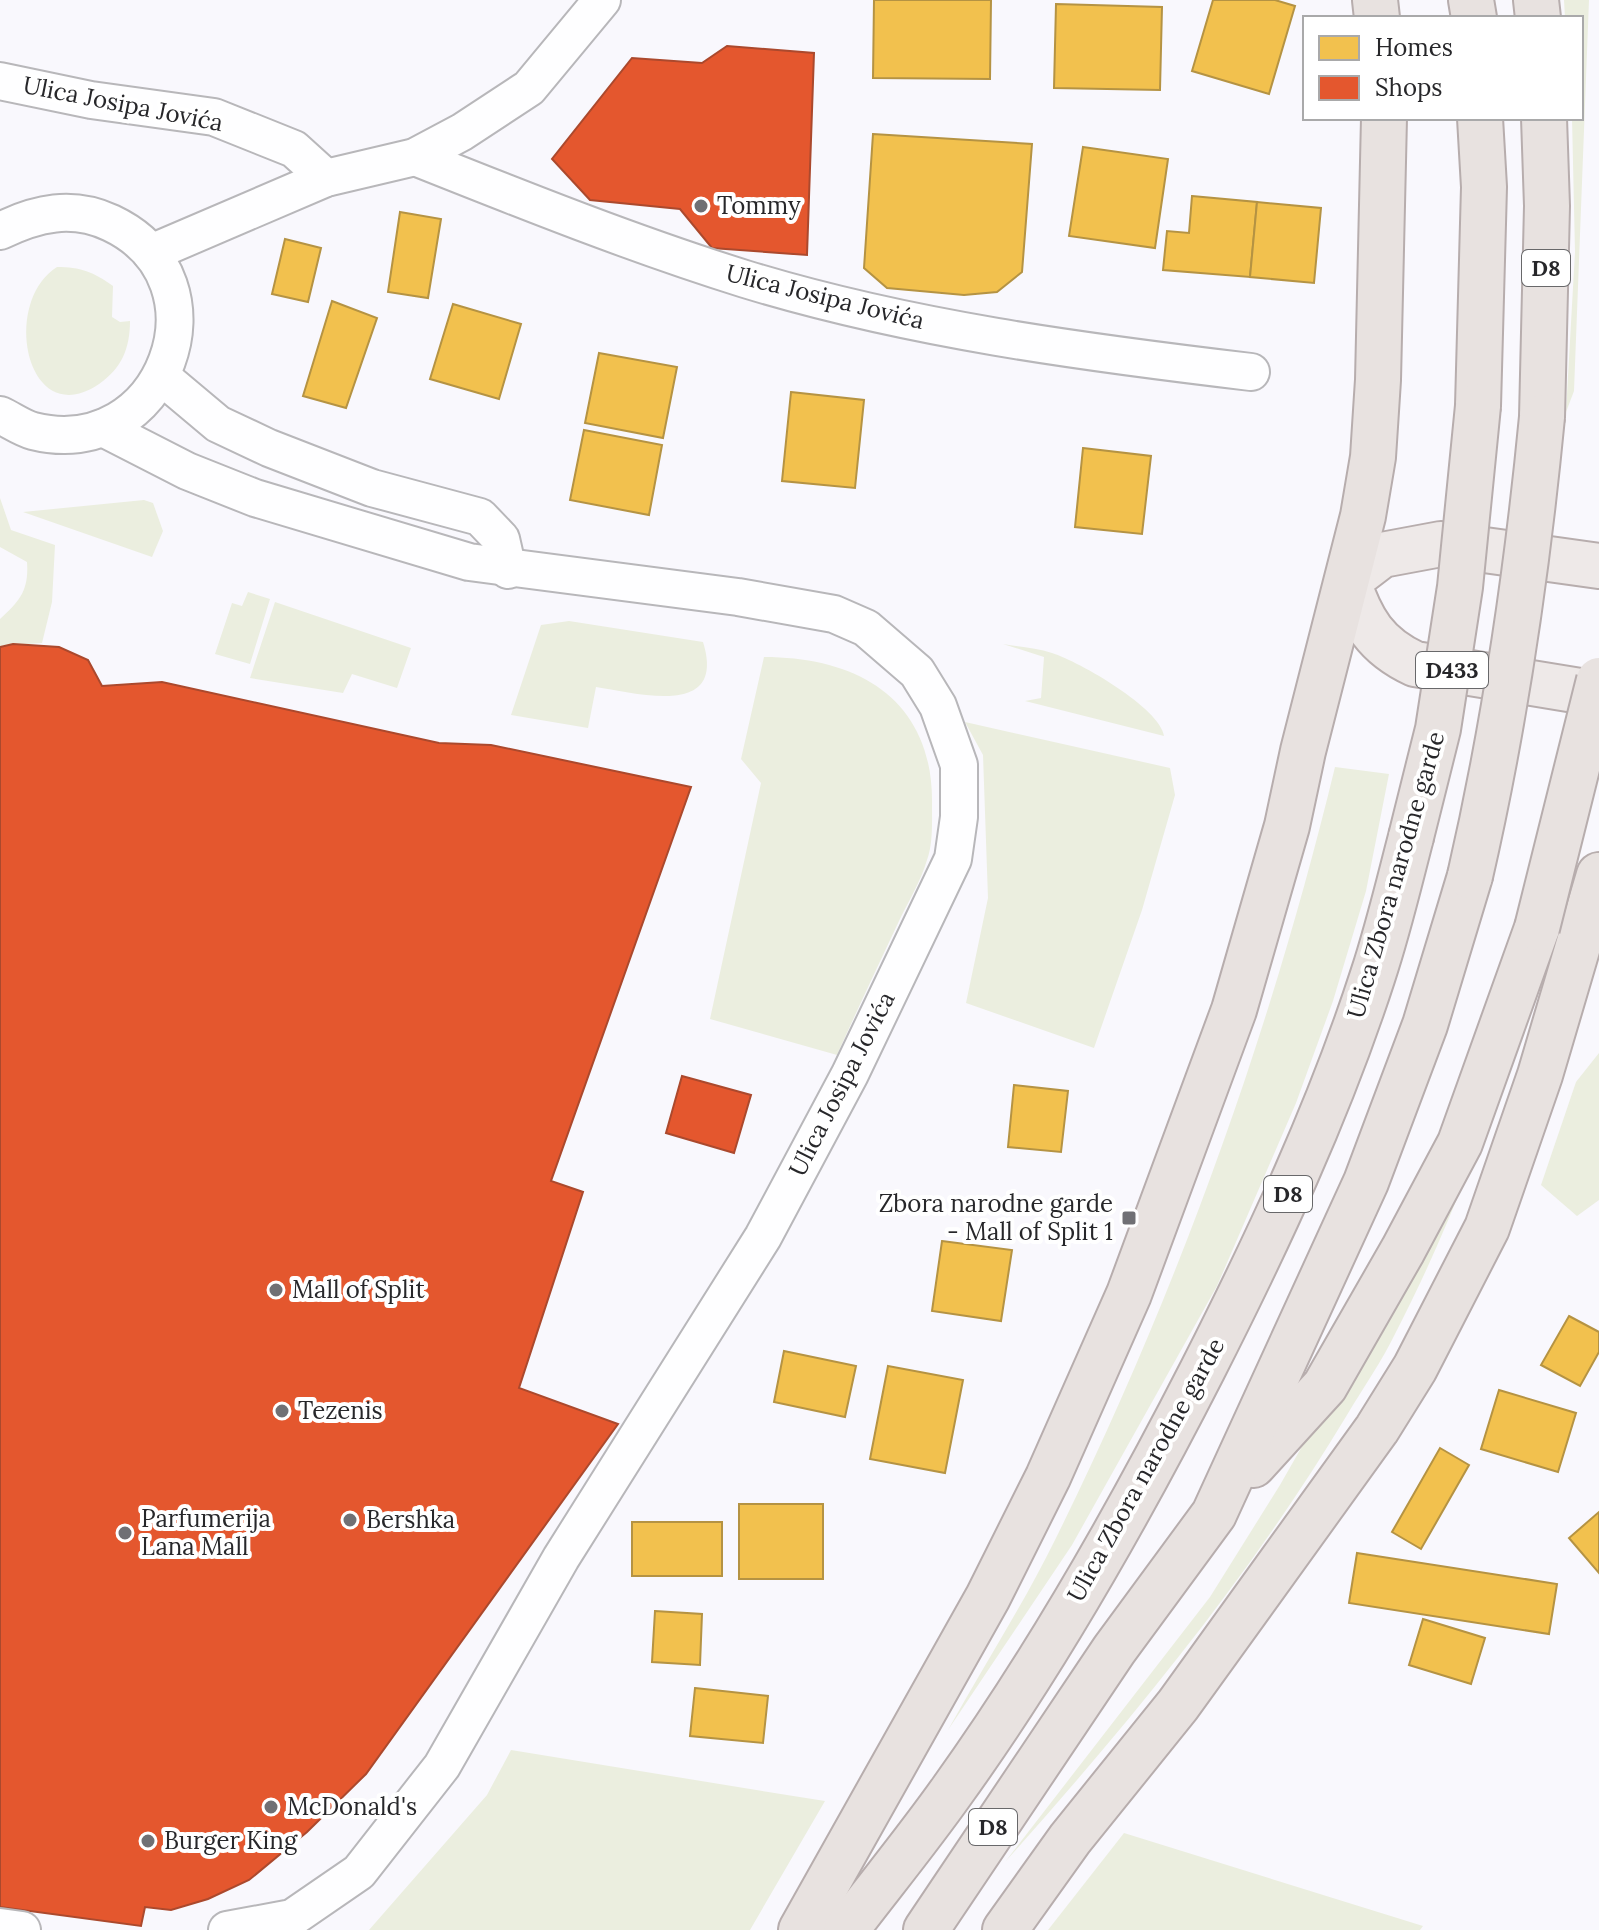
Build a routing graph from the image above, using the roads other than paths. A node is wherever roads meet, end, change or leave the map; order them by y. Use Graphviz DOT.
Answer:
graph roads {
  1 [pos="602,0"];
  2 [pos="0,81"];
  3 [pos="1384,120"];
  4 [pos="1480,120"];
  5 [pos="1544,120"];
  6 [pos="415,157"];
  7 [pos="326,178"];
  8 [pos="0,231"];
  9 [pos="151,253"];
  10 [pos="1251,372"];
  11 [pos="162,377"];
  12 [pos="0,415"];
  13 [pos="103,428"];
  14 [pos="1599,566"];
  15 [pos="508,570"];
  16 [pos="1348,581"];
  17 [pos="1599,680"];
  18 [pos="1599,694"];
  19 [pos="1599,875"];
  20 [pos="1599,985"];
  21 [pos="1540,1075"];
  22 [pos="1214,1514"];
  23 [pos="0,1927"];
  24 [pos="22,1930"];
  25 [pos="227,1930"];
  26 [pos="801,1930"];
  27 [pos="846,1930"];
  28 [pos="926,1930"];
  29 [pos="1005,1930"];
  1 -- 6 [label="street"];
  2 -- 7 [label="street, Ulica Josipa Jovića"];
  3 -- 16 [label="highway"];
  4 -- 27 [label="highway, Ulica Zbora narodne garde / D8, bridge"];
  5 -- 22 [label="highway, D8, bridge"];
  6 -- 7 [label="street"];
  6 -- 10 [label="street, Ulica Josipa Jovića"];
  7 -- 9 [label="street"];
  8 -- 9 [label="street"];
  9 -- 11 [label="street"];
  11 -- 13 [label="street"];
  11 -- 15 [label="street"];
  12 -- 13 [label="street"];
  13 -- 15 [label="street, Ulica Josipa Jovića"];
  14 -- 16 [label="main road"];
  15 -- 25 [label="street, Ulica Josipa Jovića"];
  16 -- 18 [label="main road, D433"];
  16 -- 26 [label="highway"];
  17 -- 22 [label="highway, bridge"];
  19 -- 21 [label="highway"];
  20 -- 21 [label="highway"];
  21 -- 29 [label="highway"];
  22 -- 28 [label="highway, D8"];
  23 -- 24 [label="street"];
}
